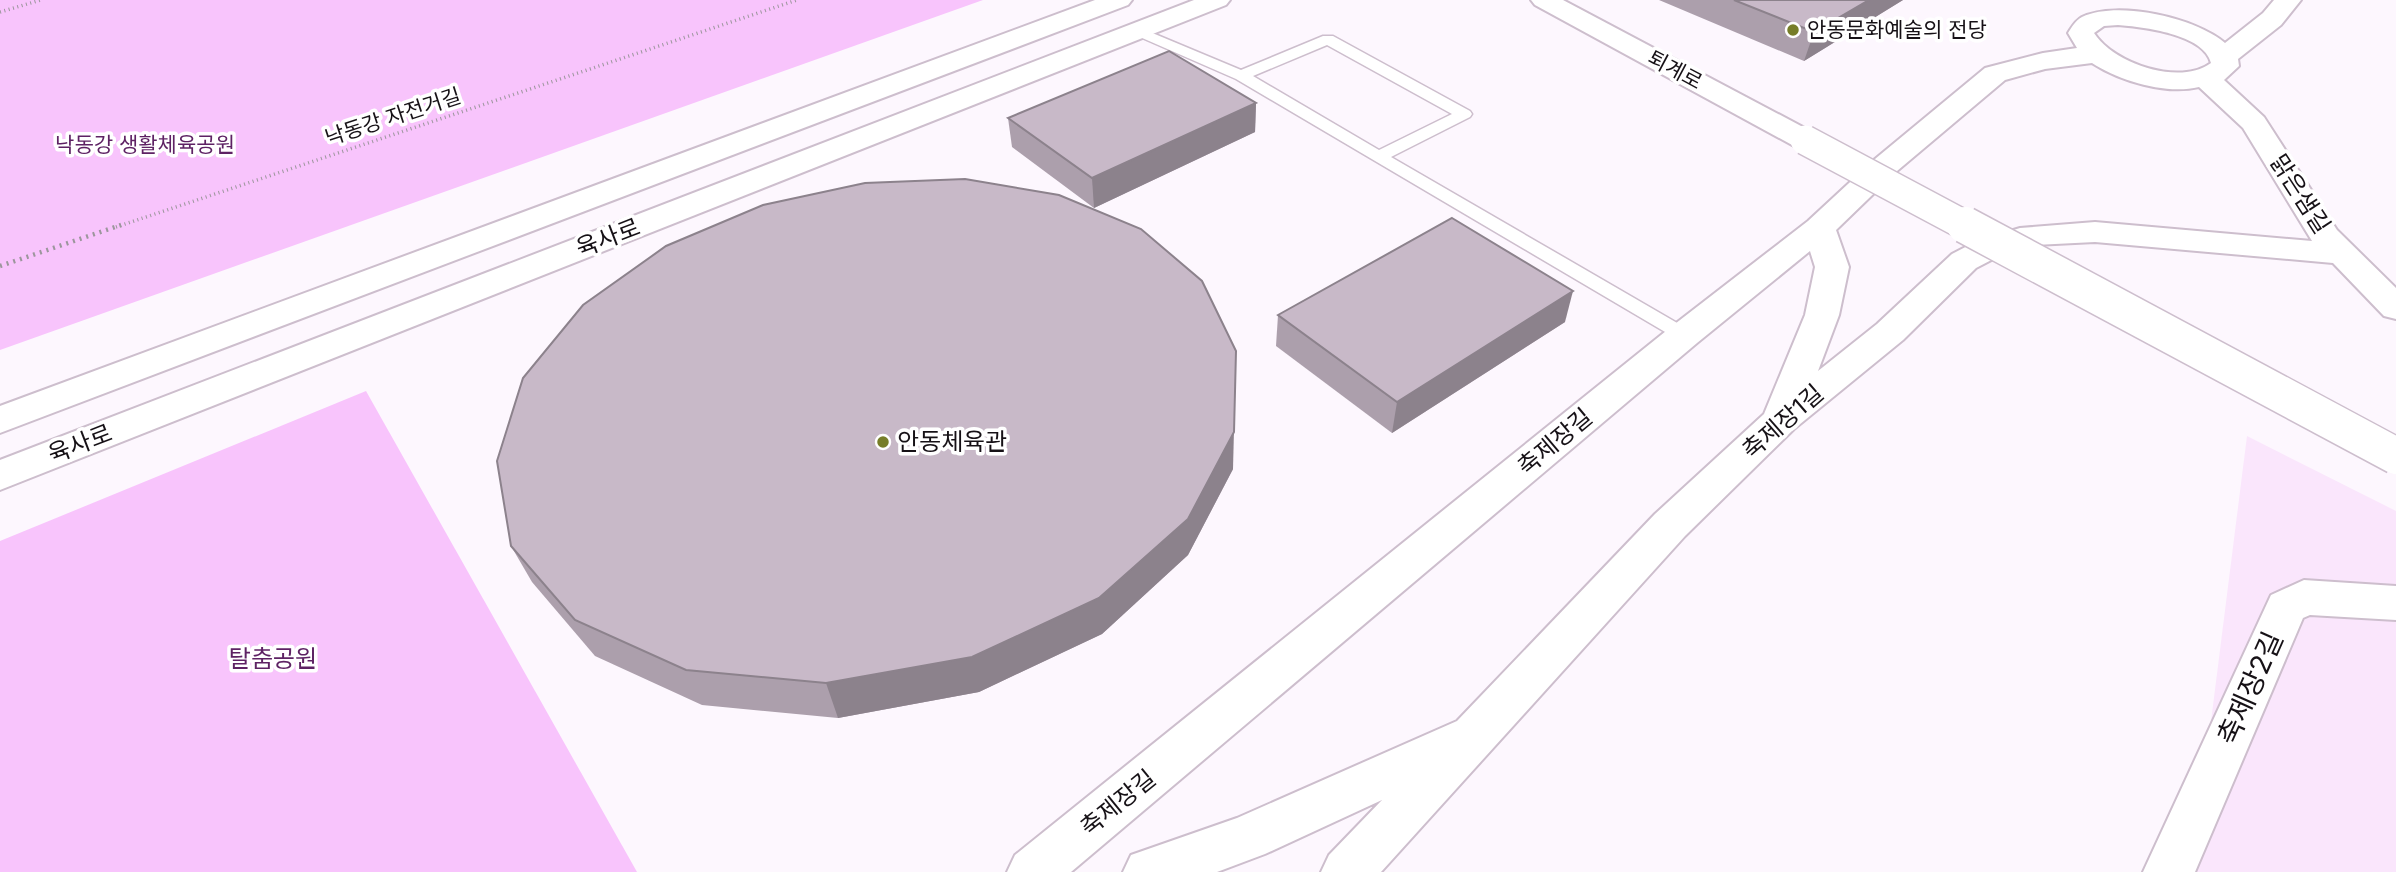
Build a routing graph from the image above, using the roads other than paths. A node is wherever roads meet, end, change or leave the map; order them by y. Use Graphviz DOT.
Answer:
graph roads {
  1 [pos="1119,0"];
  2 [pos="1217,0"];
  3 [pos="1544,0"];
  4 [pos="2288,0"];
  5 [pos="2173,3"];
  6 [pos="2118,17"];
  7 [pos="1138,31"];
  8 [pos="2095,54"];
  9 [pos="2215,68"];
  10 [pos="1241,76"];
  11 [pos="1380,156"];
  12 [pos="1819,228"];
  13 [pos="2342,254"];
  14 [pos="2396,308"];
  15 [pos="1684,335"];
  16 [pos="0,420"];
  17 [pos="1781,420"];
  18 [pos="2396,456"];
  19 [pos="0,476"];
  20 [pos="2396,603"];
  21 [pos="1475,734"];
  22 [pos="1033,872"];
  23 [pos="1149,872"];
  24 [pos="1347,872"];
  25 [pos="2169,872"];
  1 -- 16 [label="street, 육사로"];
  2 -- 7 [label="street, 육사로"];
  3 -- 18 [label="street, 퇴계로, bridge"];
  4 -- 9 [label="street"];
  5 -- 6 [label="street"];
  6 -- 8 [label="street"];
  6 -- 9 [label="street, 맑은샘길"];
  7 -- 10 [label="lane"];
  7 -- 19 [label="street, 육사로"];
  8 -- 9 [label="street"];
  8 -- 12 [label="street, 축제장길"];
  9 -- 13 [label="street, 맑은샘길"];
  10 -- 11 [label="lane"];
  10 -- 11 [label="lane"];
  11 -- 15 [label="lane"];
  12 -- 15 [label="street, 축제장길"];
  12 -- 17 [label="street"];
  13 -- 14 [label="street, 맑은샘길"];
  13 -- 17 [label="street, 축제장1길"];
  15 -- 22 [label="street, 축제장길"];
  17 -- 21 [label="street, 축제장1길"];
  20 -- 25 [label="street, 축제장2길"];
  21 -- 23 [label="street"];
  21 -- 24 [label="street, 축제장1길"];
}
